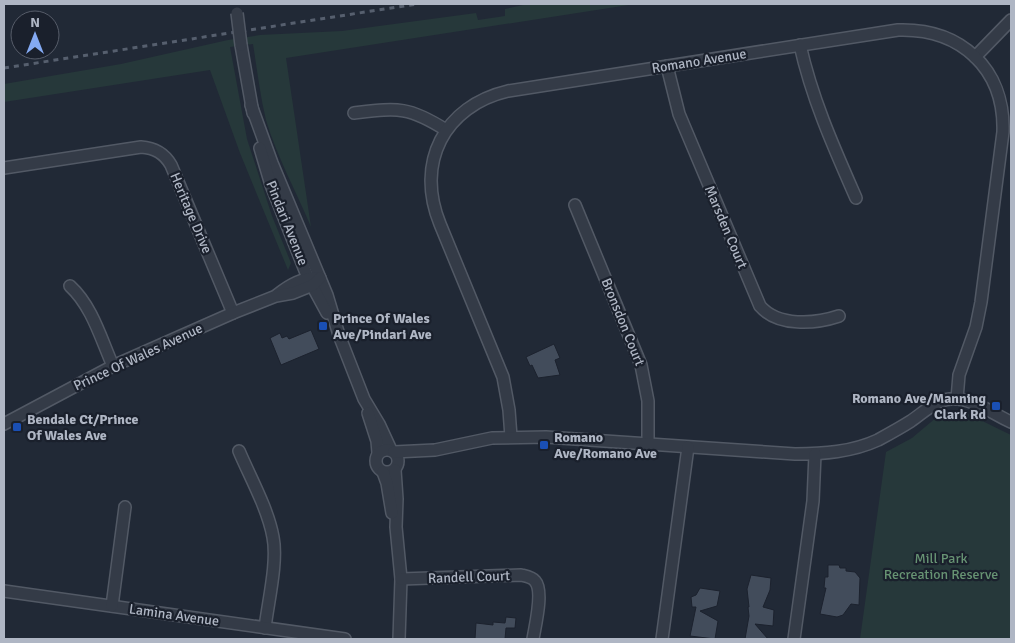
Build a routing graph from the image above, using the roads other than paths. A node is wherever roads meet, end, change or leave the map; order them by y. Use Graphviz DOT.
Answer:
graph roads {
  1 [pos="236,8"];
  2 [pos="1011,20"];
  3 [pos="800,45"];
  4 [pos="975,57"];
  5 [pos="667,66"];
  6 [pos="354,113"];
  7 [pos="446,130"];
  8 [pos="4,168"];
  9 [pos="856,198"];
  10 [pos="575,205"];
  11 [pos="314,280"];
  12 [pos="70,286"];
  13 [pos="233,313"];
  14 [pos="839,316"];
  15 [pos="113,366"];
  16 [pos="364,399"];
  17 [pos="953,399"];
  18 [pos="1011,422"];
  19 [pos="4,424"];
  20 [pos="511,437"];
  21 [pos="648,444"];
  22 [pos="688,447"];
  23 [pos="435,450"];
  24 [pos="239,451"];
  25 [pos="392,451"];
  26 [pos="378,453"];
  27 [pos="814,454"];
  28 [pos="396,468"];
  29 [pos="382,472"];
  30 [pos="125,507"];
  31 [pos="396,526"];
  32 [pos="401,579"];
  33 [pos="4,591"];
  34 [pos="112,606"];
  35 [pos="265,628"];
  36 [pos="345,639"];
  37 [pos="399,639"];
  38 [pos="533,639"];
  39 [pos="662,639"];
  40 [pos="794,639"];
  1 -- 11 [label="street, Pindari Avenue, bridge"];
  2 -- 4 [label="street"];
  3 -- 4 [label="street, Romano Avenue"];
  3 -- 5 [label="street, Romano Avenue"];
  3 -- 9 [label="street"];
  4 -- 17 [label="street, Romano Avenue"];
  5 -- 7 [label="street, Romano Avenue"];
  5 -- 14 [label="street, Marsden Court"];
  6 -- 7 [label="street"];
  7 -- 20 [label="street, Romano Avenue"];
  8 -- 13 [label="street, Heritage Drive"];
  10 -- 21 [label="street, Bronsdon Court"];
  11 -- 13 [label="street, Prince Of Wales Avenue"];
  11 -- 16 [label="street, Pindari Avenue"];
  12 -- 15 [label="street"];
  13 -- 15 [label="street, Prince Of Wales Avenue"];
  15 -- 19 [label="street, Prince Of Wales Avenue"];
  16 -- 25 [label="street, Pindari Avenue"];
  16 -- 26 [label="street, Pindari Avenue"];
  17 -- 18 [label="street"];
  17 -- 27 [label="street"];
  20 -- 21 [label="street"];
  20 -- 23 [label="street"];
  21 -- 22 [label="street"];
  22 -- 27 [label="street"];
  22 -- 39 [label="street"];
  23 -- 25 [label="street"];
  23 -- 28 [label="street"];
  24 -- 35 [label="street"];
  25 -- 26 [label="street"];
  25 -- 28 [label="street"];
  26 -- 29 [label="street"];
  27 -- 40 [label="street"];
  28 -- 29 [label="street"];
  28 -- 31 [label="street"];
  29 -- 31 [label="street"];
  30 -- 34 [label="street"];
  31 -- 32 [label="street"];
  32 -- 37 [label="street"];
  32 -- 38 [label="street, Randell Court"];
  33 -- 34 [label="street, Lamina Avenue"];
  34 -- 35 [label="street, Lamina Avenue"];
  35 -- 36 [label="street, Lamina Avenue"];
}
